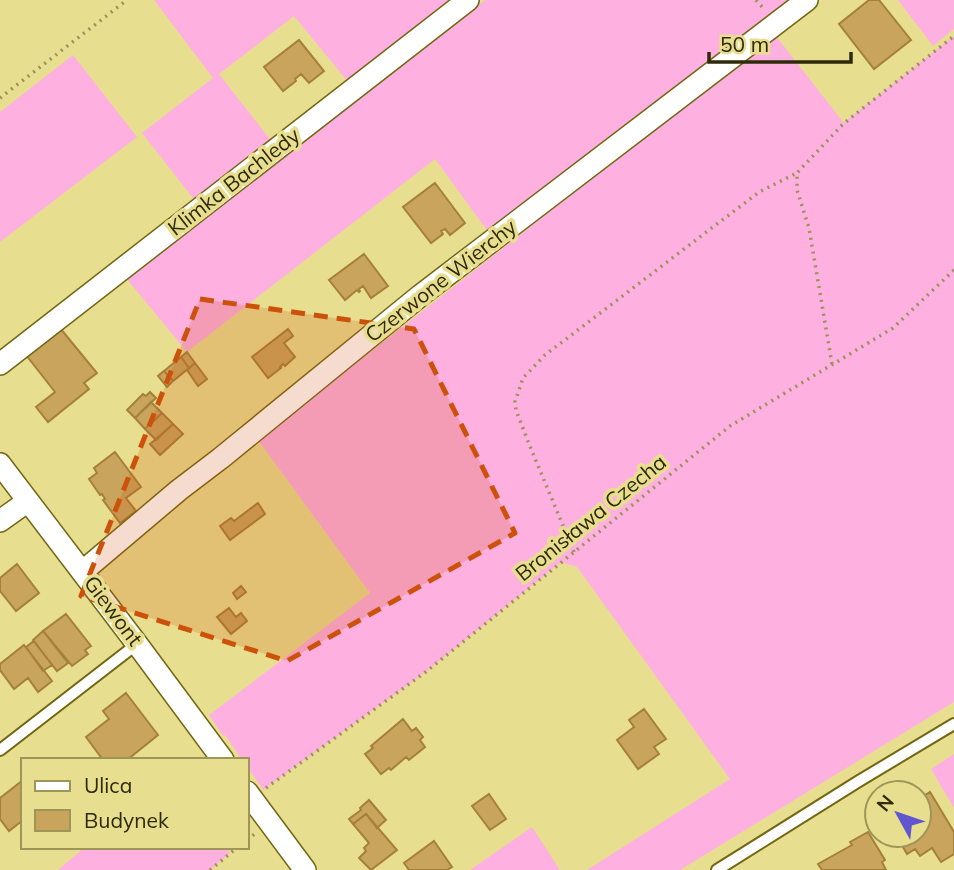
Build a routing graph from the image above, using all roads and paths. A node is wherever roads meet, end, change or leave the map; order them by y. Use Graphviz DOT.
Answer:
graph roads {
  1 [pos="127,0"];
  2 [pos="468,0"];
  3 [pos="807,0"];
  4 [pos="954,36"];
  5 [pos="0,98"];
  6 [pos="797,173"];
  7 [pos="954,270"];
  8 [pos="0,364"];
  9 [pos="832,365"];
  10 [pos="0,464"];
  11 [pos="28,501"];
  12 [pos="0,521"];
  13 [pos="574,552"];
  14 [pos="82,572"];
  15 [pos="137,644"];
  16 [pos="954,724"];
  17 [pos="0,750"];
  18 [pos="222,758"];
  19 [pos="249,795"];
  20 [pos="235,849"];
  21 [pos="209,870"];
  22 [pos="305,870"];
  23 [pos="717,870"];
  1 -- 5 [label="path"];
  2 -- 8 [label="street, Klimka Bachledy"];
  3 -- 14 [label="street, Czerwone Wierchy"];
  4 -- 6 [label="path"];
  6 -- 9 [label="path"];
  6 -- 13 [label="path"];
  7 -- 9 [label="path, Bronisława Czecha"];
  9 -- 13 [label="path, Bronisława Czecha"];
  10 -- 11 [label="street, Giewont"];
  11 -- 12 [label="street"];
  11 -- 14 [label="street, Giewont"];
  13 -- 19 [label="path, Bronisława Czecha"];
  14 -- 15 [label="street, Giewont"];
  15 -- 17 [label="lane"];
  15 -- 18 [label="street, Giewont"];
  16 -- 23 [label="lane"];
  19 -- 22 [label="street"];
  20 -- 21 [label="path"];
}
